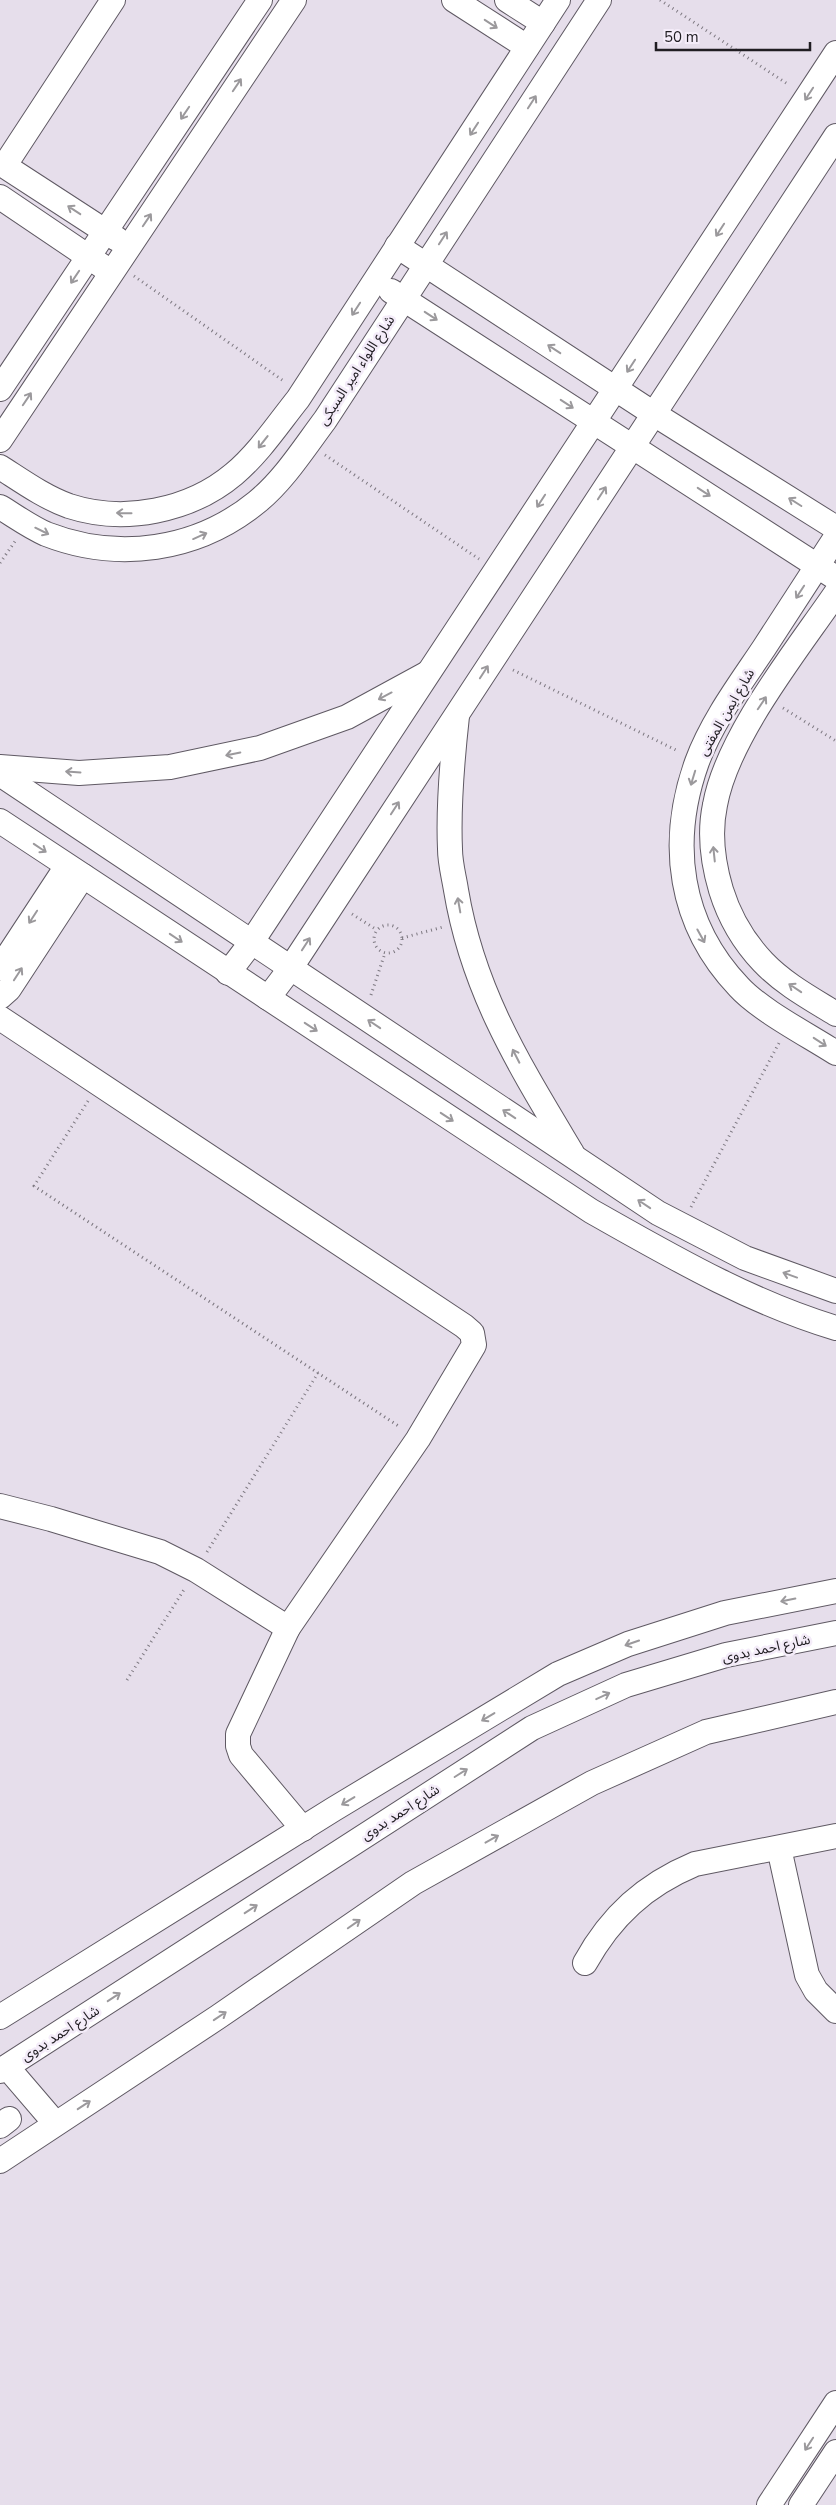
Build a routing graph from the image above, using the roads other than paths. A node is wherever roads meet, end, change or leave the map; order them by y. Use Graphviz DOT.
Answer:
graph roads {
  1 [pos="113,0"];
  2 [pos="260,0"];
  3 [pos="294,0"];
  4 [pos="454,0"];
  5 [pos="507,0"];
  6 [pos="558,0"];
  7 [pos="599,0"];
  8 [pos="543,23"];
  9 [pos="527,47"];
  10 [pos="836,53"];
  11 [pos="836,136"];
  12 [pos="2,164"];
  13 [pos="0,197"];
  14 [pos="106,231"];
  15 [pos="397,246"];
  16 [pos="88,257"];
  17 [pos="119,261"];
  18 [pos="425,264"];
  19 [pos="375,280"];
  20 [pos="403,298"];
  21 [pos="0,389"];
  22 [pos="615,389"];
  23 [pos="299,396"];
  24 [pos="654,414"];
  25 [pos="325,420"];
  26 [pos="594,421"];
  27 [pos="0,440"];
  28 [pos="633,446"];
  29 [pos="0,466"];
  30 [pos="0,508"];
  31 [pos="836,528"];
  32 [pos="836,536"];
  33 [pos="827,571"];
  34 [pos="836,593"];
  35 [pos="428,673"];
  36 [pos="458,712"];
  37 [pos="0,767"];
  38 [pos="0,774"];
  39 [pos="0,820"];
  40 [pos="75,871"];
  41 [pos="251,943"];
  42 [pos="0,968"];
  43 [pos="290,969"];
  44 [pos="228,973"];
  45 [pos="0,997"];
  46 [pos="268,998"];
  47 [pos="836,1014"];
  48 [pos="0,1018"];
  49 [pos="836,1052"];
  50 [pos="576,1158"];
  51 [pos="836,1292"];
  52 [pos="836,1328"];
  53 [pos="0,1506"];
  54 [pos="836,1590"];
  55 [pos="288,1628"];
  56 [pos="836,1633"];
  57 [pos="836,1702"];
  58 [pos="303,1829"];
  59 [pos="836,1836"];
  60 [pos="779,1848"];
  61 [pos="585,1963"];
  62 [pos="836,2011"];
  63 [pos="0,2017"];
  64 [pos="4,2069"];
  65 [pos="55,2123"];
  66 [pos="0,2161"];
  67 [pos="836,2403"];
  68 [pos="836,2452"];
  69 [pos="769,2505"];
  70 [pos="801,2505"];
  1 -- 12 [label="street"];
  2 -- 14 [label="street, one-way"];
  17 -- 3 [label="street, one-way"];
  4 -- 9 [label="street, one-way"];
  5 -- 8 [label="street"];
  6 -- 8 [label="street"];
  18 -- 7 [label="street, شارع اللواء امير السبكى, one-way"];
  8 -- 9 [label="street"];
  9 -- 15 [label="street, one-way"];
  10 -- 22 [label="street, one-way"];
  11 -- 24 [label="street"];
  14 -- 12 [label="street, one-way"];
  13 -- 16 [label="street"];
  14 -- 16 [label="street"];
  14 -- 17 [label="street"];
  15 -- 18 [label="street"];
  15 -- 19 [label="street"];
  16 -- 17 [label="street"];
  16 -- 21 [label="street, one-way"];
  27 -- 17 [label="street, one-way"];
  18 -- 20 [label="street, شارع اللواء امير السبكى"];
  22 -- 18 [label="street, one-way"];
  19 -- 20 [label="street"];
  19 -- 23 [label="street, one-way"];
  20 -- 25 [label="street, شارع اللواء امير السبكى"];
  20 -- 26 [label="street, one-way"];
  22 -- 24 [label="street"];
  22 -- 26 [label="street"];
  23 -- 25 [label="street"];
  23 -- 29 [label="street, one-way"];
  24 -- 28 [label="street"];
  31 -- 24 [label="street, one-way"];
  30 -- 25 [label="street, شارع اللواء امير السبكى, one-way"];
  26 -- 28 [label="street"];
  26 -- 35 [label="street, one-way"];
  28 -- 33 [label="street, one-way"];
  36 -- 28 [label="street, one-way"];
  32 -- 33 [label="street, شارع ايمن المفتى"];
  33 -- 49 [label="street, شارع ايمن المفتى, one-way"];
  47 -- 34 [label="street, شارع ايمن المفتى, one-way"];
  35 -- 37 [label="street, one-way"];
  35 -- 41 [label="street"];
  43 -- 36 [label="street, one-way"];
  50 -- 36 [label="street, one-way"];
  38 -- 41 [label="street"];
  39 -- 40 [label="street, one-way"];
  40 -- 42 [label="street, one-way"];
  40 -- 44 [label="street, one-way"];
  45 -- 40 [label="street, one-way"];
  41 -- 43 [label="street"];
  41 -- 44 [label="street"];
  43 -- 46 [label="street"];
  50 -- 43 [label="street, one-way"];
  44 -- 46 [label="street"];
  46 -- 52 [label="street, one-way"];
  48 -- 55 [label="street"];
  51 -- 50 [label="street, one-way"];
  53 -- 55 [label="street"];
  54 -- 58 [label="street, one-way"];
  55 -- 58 [label="street"];
  64 -- 56 [label="street, شارع احمد بدوى, one-way"];
  65 -- 57 [label="street, one-way"];
  58 -- 63 [label="street"];
  59 -- 60 [label="street"];
  60 -- 61 [label="street"];
  60 -- 62 [label="street"];
  64 -- 65 [label="street"];
  65 -- 66 [label="street"];
  67 -- 69 [label="street, one-way"];
  68 -- 70 [label="street"];
}
